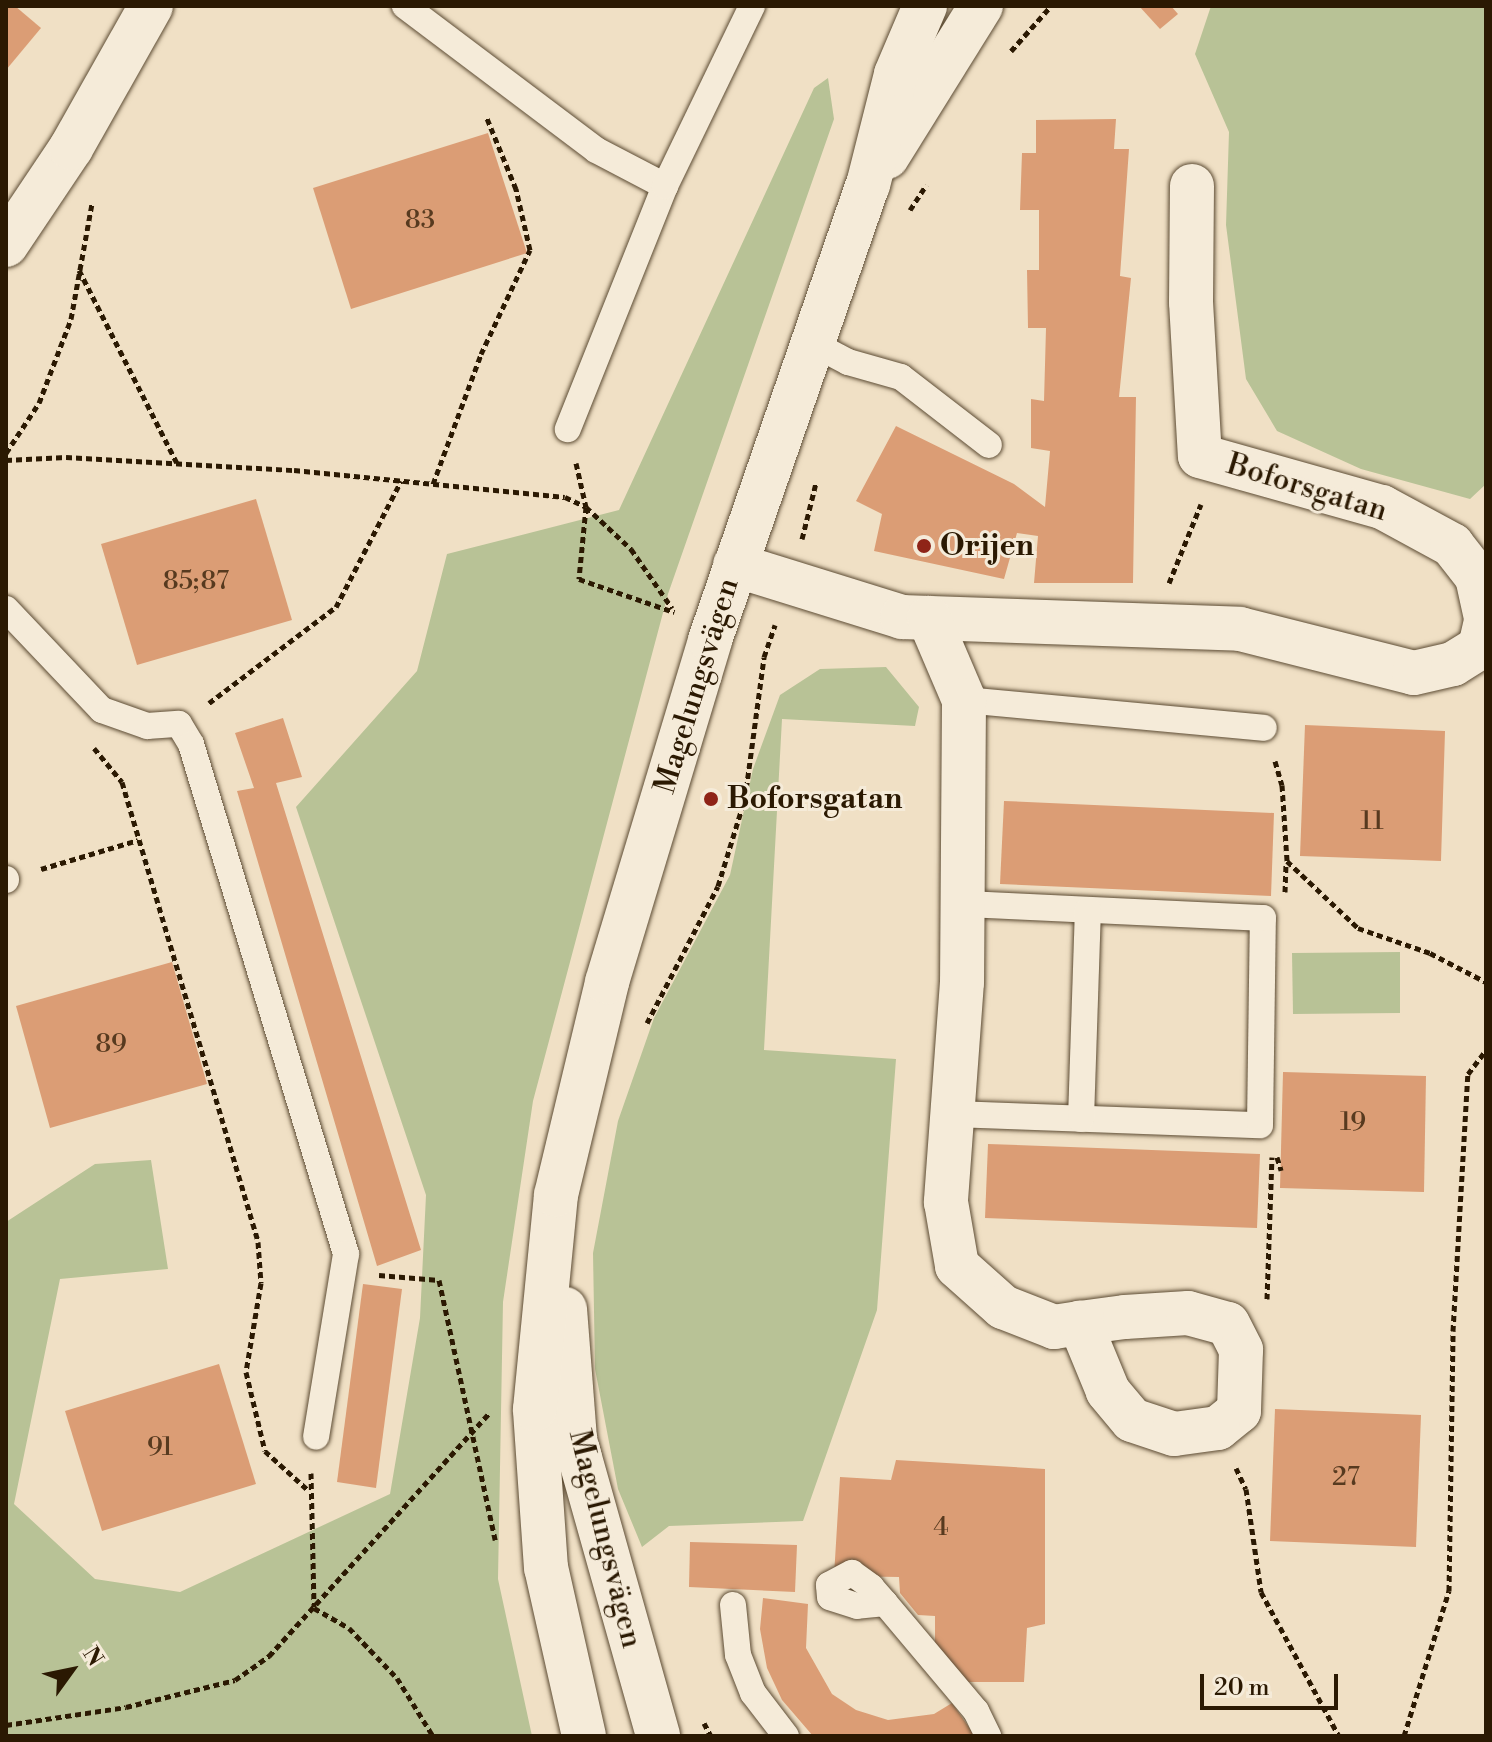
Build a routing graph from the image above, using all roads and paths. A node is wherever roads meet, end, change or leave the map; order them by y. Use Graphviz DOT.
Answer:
graph roads {
  1 [pos="151,6"];
  2 [pos="405,6"];
  3 [pos="752,6"];
  4 [pos="925,6"];
  5 [pos="981,6"];
  6 [pos="1051,6"];
  7 [pos="1004,62"];
  8 [pos="481,110"];
  9 [pos="931,178"];
  10 [pos="868,185"];
  11 [pos="665,186"];
  12 [pos="1192,186"];
  13 [pos="93,199"];
  14 [pos="906,216"];
  15 [pos="6,245"];
  16 [pos="78,269"];
  17 [pos="810,342"];
  18 [pos="568,429"];
  19 [pos="989,445"];
  20 [pos="6,453"];
  21 [pos="6,460"];
  22 [pos="177,463"];
  23 [pos="817,479"];
  24 [pos="401,481"];
  25 [pos="433,484"];
  26 [pos="1200,497"];
  27 [pos="586,507"];
  28 [pos="735,565"];
  29 [pos="791,582"];
  30 [pos="6,609"];
  31 [pos="929,618"];
  32 [pos="1486,619"];
  33 [pos="1120,625"];
  34 [pos="964,700"];
  35 [pos="179,724"];
  36 [pos="1264,728"];
  37 [pos="84,737"];
  38 [pos="138,840"];
  39 [pos="6,879"];
  40 [pos="963,904"];
  41 [pos="1088,910"];
  42 [pos="1486,982"];
  43 [pos="641,1034"];
  44 [pos="1486,1050"];
  45 [pos="953,1114"];
  46 [pos="1081,1119"];
  47 [pos="556,1195"];
  48 [pos="346,1254"];
  49 [pos="1080,1323"];
  50 [pos="492,1411"];
  51 [pos="1218,1428"];
  52 [pos="472,1432"];
  53 [pos="316,1437"];
  54 [pos="309,1491"];
  55 [pos="496,1544"];
  56 [pos="885,1603"];
  57 [pos="733,1605"];
  58 [pos="314,1608"];
  59 [pos="6,1725"];
  60 [pos="433,1736"];
  61 [pos="584,1736"];
  62 [pos="658,1736"];
  63 [pos="786,1736"];
  64 [pos="988,1736"];
  65 [pos="1339,1736"];
  66 [pos="1404,1736"];
  1 -- 15 [label="street"];
  2 -- 11 [label="lane"];
  3 -- 11 [label="lane"];
  4 -- 10 [label="street, Magelungsvägen"];
  5 -- 10 [label="street, Magelungsvägen"];
  6 -- 7 [label="path"];
  8 -- 25 [label="path"];
  9 -- 14 [label="path"];
  10 -- 17 [label="street, Magelungsvägen"];
  11 -- 18 [label="lane"];
  12 -- 32 [label="street, Boforsgatan"];
  13 -- 16 [label="path"];
  16 -- 20 [label="path"];
  16 -- 22 [label="path"];
  17 -- 19 [label="lane"];
  17 -- 28 [label="street, Magelungsvägen"];
  18 -- 27 [label="path"];
  21 -- 22 [label="path"];
  22 -- 24 [label="path"];
  23 -- 29 [label="path"];
  24 -- 25 [label="path"];
  24 -- 35 [label="path"];
  25 -- 27 [label="path"];
  26 -- 33 [label="path"];
  27 -- 27 [label="path"];
  28 -- 29 [label="street, Boforsgatan"];
  28 -- 47 [label="street, Magelungsvägen"];
  29 -- 31 [label="street, Boforsgatan"];
  29 -- 43 [label="path"];
  30 -- 35 [label="lane"];
  31 -- 33 [label="street, Boforsgatan"];
  31 -- 34 [label="street"];
  32 -- 33 [label="street, Boforsgatan"];
  34 -- 36 [label="lane"];
  34 -- 40 [label="street"];
  35 -- 48 [label="lane"];
  36 -- 42 [label="path"];
  37 -- 38 [label="path"];
  38 -- 39 [label="path"];
  38 -- 54 [label="path"];
  40 -- 41 [label="lane"];
  40 -- 45 [label="street"];
  41 -- 46 [label="lane"];
  41 -- 46 [label="lane"];
  44 -- 66 [label="path"];
  45 -- 46 [label="lane"];
  45 -- 49 [label="street"];
  47 -- 61 [label="street, Magelungsvägen"];
  47 -- 62 [label="street, Magelungsvägen"];
  48 -- 52 [label="path"];
  48 -- 53 [label="lane"];
  49 -- 51 [label="street"];
  49 -- 51 [label="street"];
  50 -- 52 [label="path"];
  51 -- 65 [label="path"];
  52 -- 55 [label="path"];
  52 -- 58 [label="path"];
  53 -- 54 [label="path"];
  54 -- 58 [label="path"];
  56 -- 64 [label="lane"];
  57 -- 63 [label="lane"];
  58 -- 59 [label="path"];
  58 -- 60 [label="path"];
}
